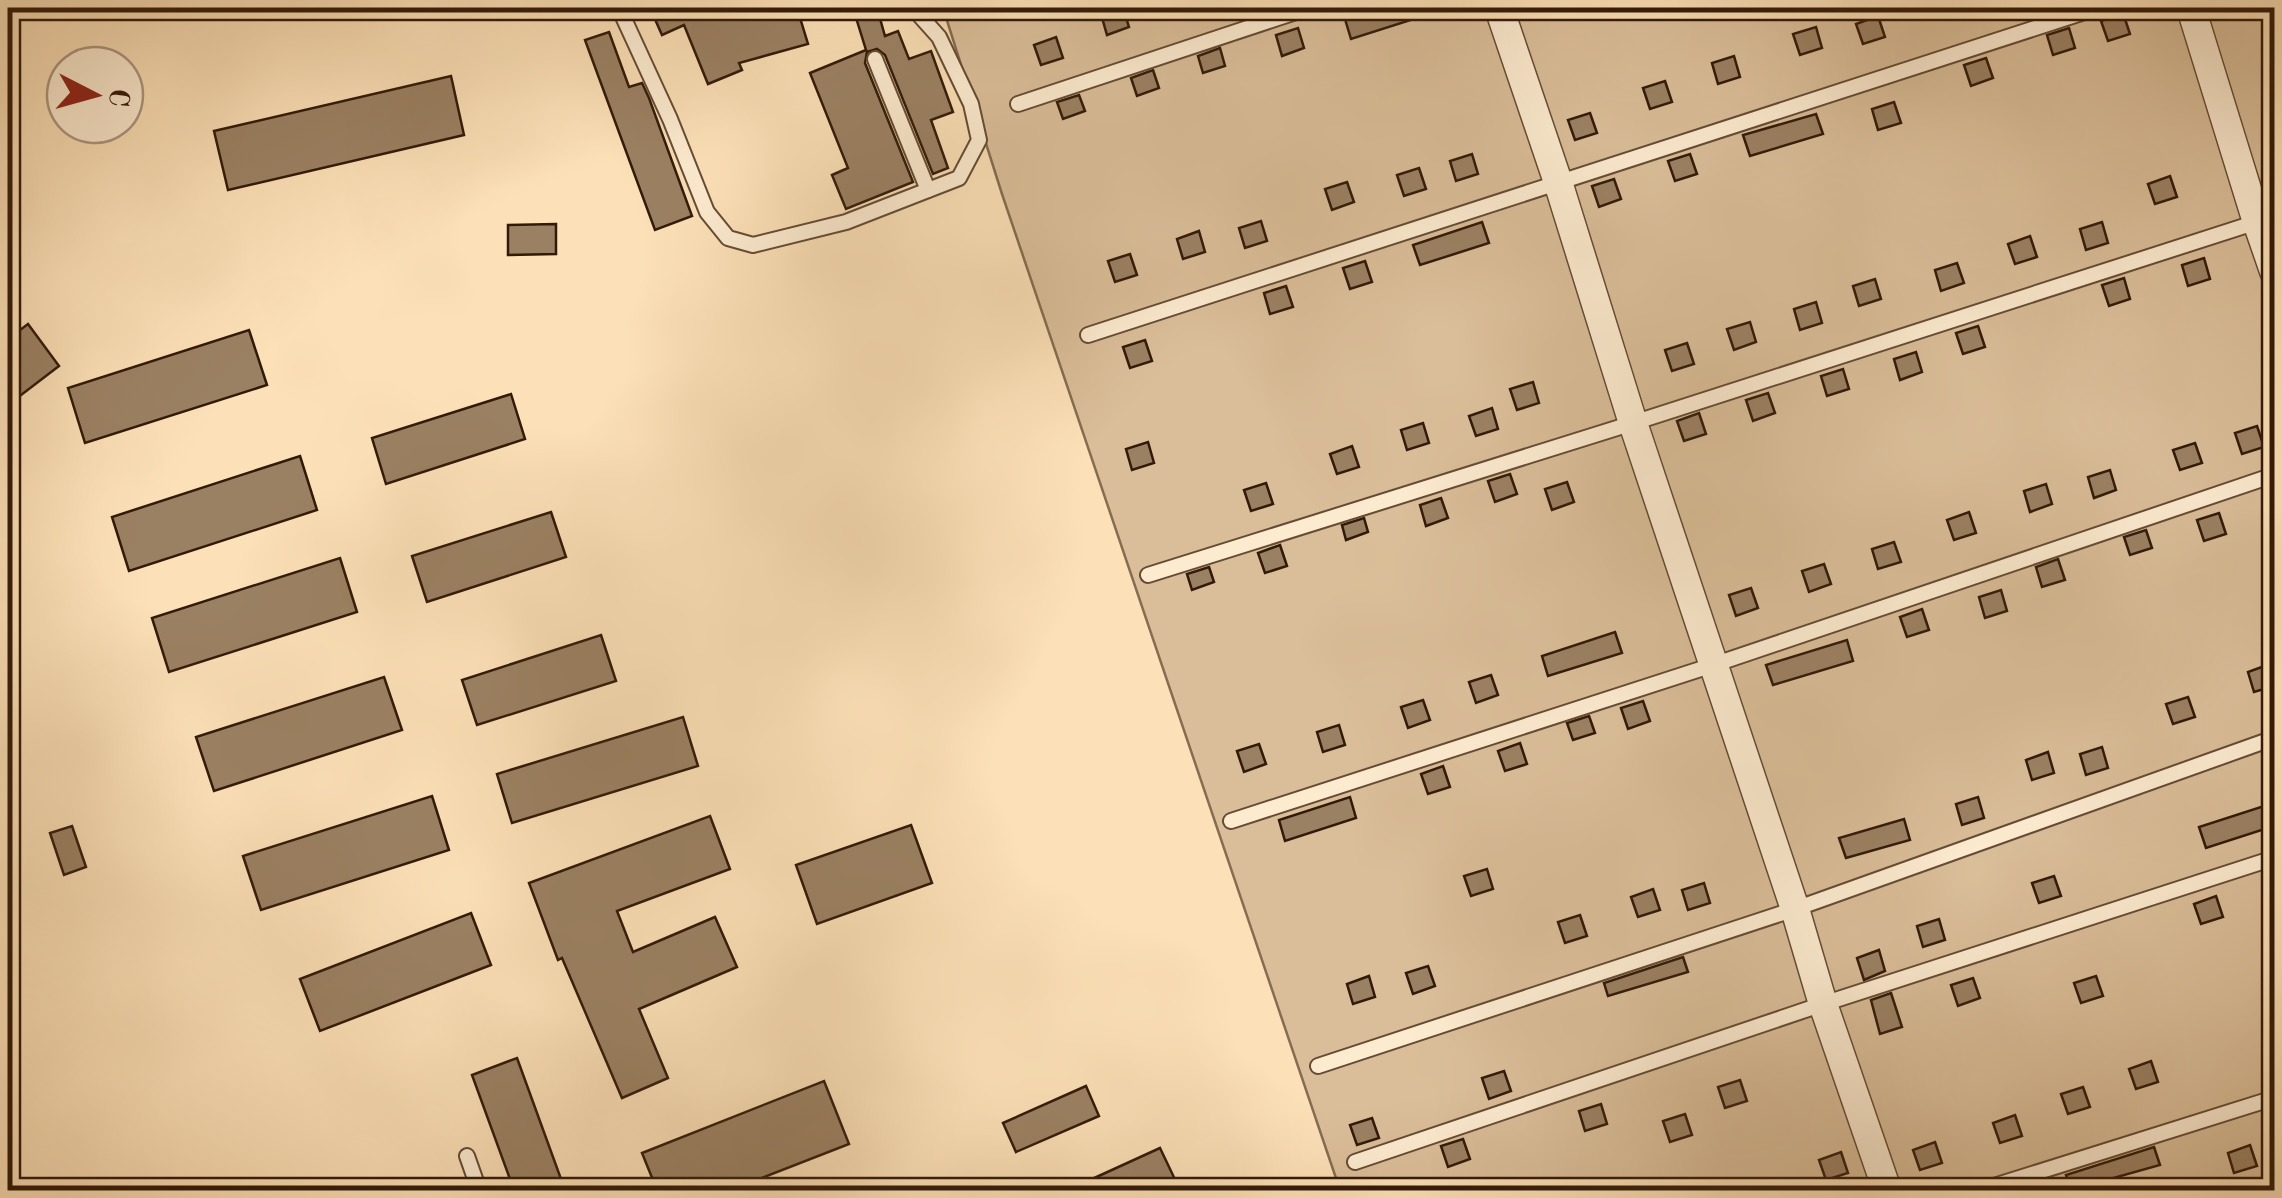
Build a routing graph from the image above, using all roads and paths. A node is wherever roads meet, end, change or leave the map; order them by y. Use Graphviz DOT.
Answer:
graph roads {
  1 [pos="619,8"];
  2 [pos="912,8"];
  3 [pos="1308,8"];
  4 [pos="1499,8"];
  5 [pos="2097,8"];
  6 [pos="2191,8"];
  7 [pos="876,60"];
  8 [pos="1018,104"];
  9 [pos="1558,182"];
  10 [pos="928,190"];
  11 [pos="2261,209"];
  12 [pos="2274,270"];
  13 [pos="1088,335"];
  14 [pos="1633,423"];
  15 [pos="2274,475"];
  16 [pos="1148,575"];
  17 [pos="1714,665"];
  18 [pos="2274,738"];
  19 [pos="1231,821"];
  20 [pos="2274,858"];
  21 [pos="1795,909"];
  22 [pos="1824,1004"];
  23 [pos="1318,1066"];
  24 [pos="2274,1098"];
  25 [pos="466,1156"];
  26 [pos="1355,1162"];
  27 [pos="479,1190"];
  28 [pos="1888,1190"];
  29 [pos="1980,1190"];
  1 -- 10 [label="lane"];
  2 -- 10 [label="lane"];
  3 -- 8 [label="lane"];
  4 -- 9 [label="street"];
  5 -- 9 [label="lane"];
  6 -- 11 [label="street"];
  7 -- 10 [label="lane"];
  9 -- 13 [label="lane"];
  9 -- 14 [label="street"];
  11 -- 12 [label="street"];
  11 -- 14 [label="lane"];
  14 -- 16 [label="lane"];
  14 -- 17 [label="street"];
  15 -- 17 [label="lane"];
  17 -- 19 [label="lane"];
  17 -- 21 [label="street"];
  18 -- 21 [label="lane"];
  20 -- 22 [label="lane"];
  21 -- 22 [label="street"];
  21 -- 23 [label="lane"];
  22 -- 26 [label="lane"];
  22 -- 28 [label="street"];
  24 -- 29 [label="lane"];
  25 -- 27 [label="lane"];
}
